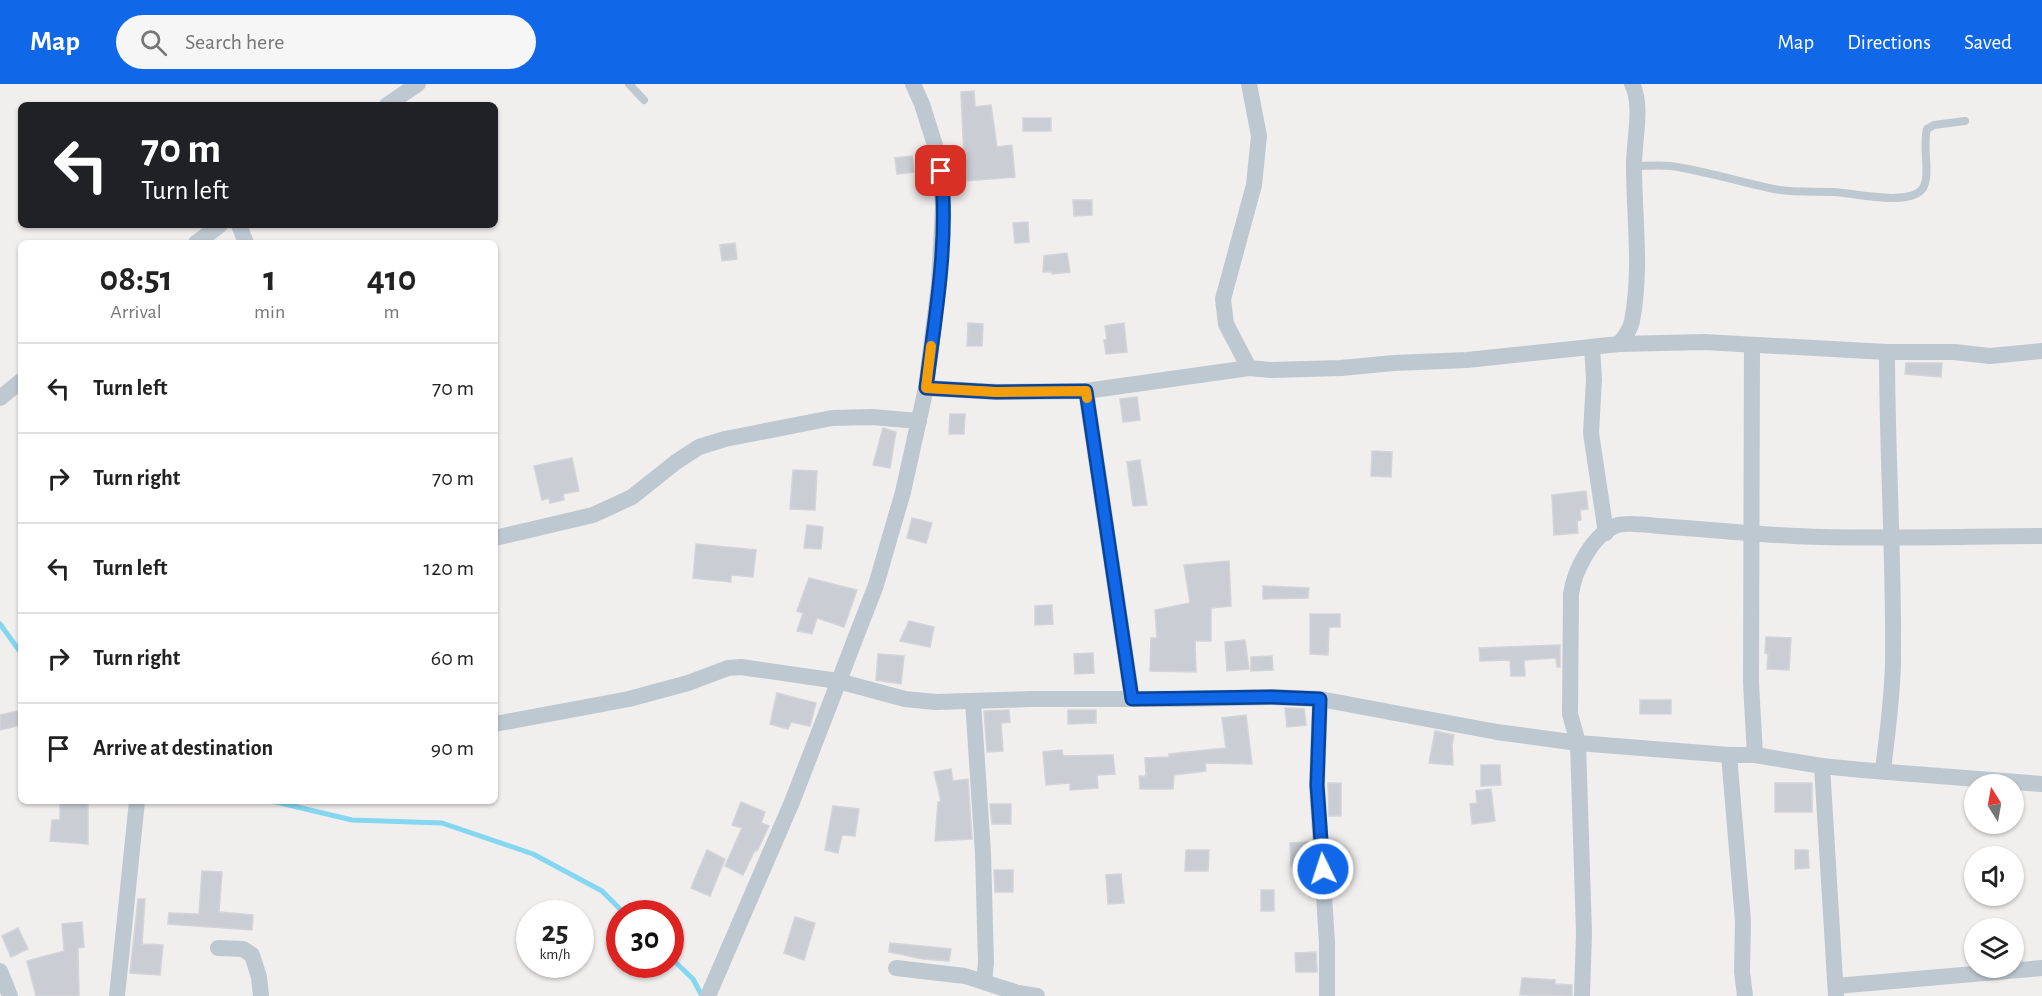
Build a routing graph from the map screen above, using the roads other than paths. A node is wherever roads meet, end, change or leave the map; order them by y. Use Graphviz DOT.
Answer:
graph roads {
  1 [pos="418,84"];
  2 [pos="629,84"];
  3 [pos="913,84"];
  4 [pos="1249,84"];
  5 [pos="1632,84"];
  6 [pos="644,100"];
  7 [pos="391,102"];
  8 [pos="1965,121"];
  9 [pos="1634,166"];
  10 [pos="216,228"];
  11 [pos="200,240"];
  12 [pos="1619,344"];
  13 [pos="1752,345"];
  14 [pos="1592,347"];
  15 [pos="2042,351"];
  16 [pos="1887,352"];
  17 [pos="1249,368"];
  18 [pos="18,383"];
  19 [pos="926,388"];
  20 [pos="1086,391"];
  21 [pos="0,398"];
  22 [pos="919,421"];
  23 [pos="1606,533"];
  24 [pos="1752,533"];
  25 [pos="2042,536"];
  26 [pos="498,537"];
  27 [pos="1892,538"];
  28 [pos="838,681"];
  29 [pos="1132,699"];
  30 [pos="1320,699"];
  31 [pos="973,701"];
  32 [pos="498,723"];
  33 [pos="1578,743"];
  34 [pos="1729,755"];
  35 [pos="1755,755"];
  36 [pos="1822,766"];
  37 [pos="1883,771"];
  38 [pos="2042,784"];
  39 [pos="137,804"];
  40 [pos="218,948"];
  41 [pos="896,968"];
  42 [pos="2042,968"];
  43 [pos="0,971"];
  44 [pos="984,981"];
  45 [pos="1836,991"];
  46 [pos="10,996"];
  47 [pos="117,996"];
  48 [pos="261,996"];
  49 [pos="708,996"];
  50 [pos="1037,996"];
  51 [pos="1327,996"];
  52 [pos="1582,996"];
  53 [pos="1745,996"];
  1 -- 7 [label="street"];
  2 -- 6 [label="lane"];
  3 -- 19 [label="street"];
  4 -- 17 [label="street"];
  5 -- 9 [label="street"];
  8 -- 9 [label="lane"];
  9 -- 12 [label="street"];
  10 -- 11 [label="street"];
  12 -- 13 [label="street"];
  12 -- 14 [label="street"];
  13 -- 16 [label="street"];
  13 -- 24 [label="street"];
  14 -- 17 [label="street"];
  14 -- 23 [label="street"];
  15 -- 16 [label="street"];
  16 -- 27 [label="street"];
  17 -- 20 [label="street"];
  18 -- 21 [label="street"];
  19 -- 20 [label="street"];
  19 -- 22 [label="street"];
  20 -- 29 [label="street"];
  22 -- 26 [label="street"];
  22 -- 28 [label="street"];
  23 -- 24 [label="street"];
  23 -- 33 [label="street"];
  24 -- 27 [label="street"];
  24 -- 35 [label="street"];
  25 -- 27 [label="street"];
  27 -- 37 [label="street"];
  28 -- 31 [label="street"];
  28 -- 32 [label="street"];
  28 -- 49 [label="street"];
  29 -- 30 [label="street"];
  29 -- 31 [label="street"];
  30 -- 33 [label="street"];
  30 -- 51 [label="street"];
  31 -- 44 [label="street"];
  33 -- 34 [label="street"];
  33 -- 52 [label="street"];
  34 -- 35 [label="street"];
  34 -- 53 [label="street"];
  35 -- 36 [label="street"];
  36 -- 37 [label="street"];
  36 -- 45 [label="street"];
  37 -- 38 [label="street"];
  39 -- 47 [label="street"];
  40 -- 48 [label="street"];
  41 -- 44 [label="street"];
  42 -- 45 [label="street"];
  43 -- 46 [label="street"];
  44 -- 50 [label="street"];
}
